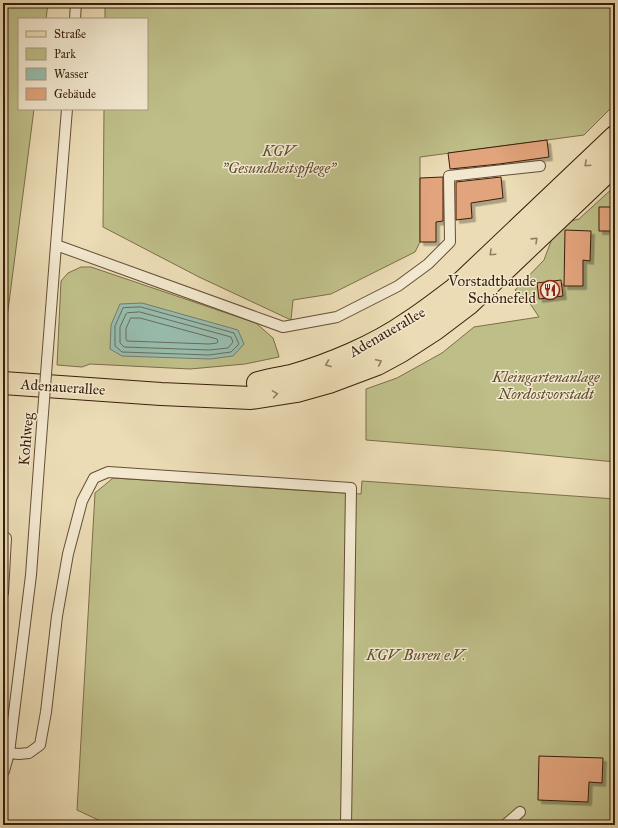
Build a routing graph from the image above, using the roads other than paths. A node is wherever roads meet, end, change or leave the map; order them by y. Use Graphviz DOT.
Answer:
graph roads {
  1 [pos="76,3"];
  2 [pos="75,18"];
  3 [pos="67,110"];
  4 [pos="615,137"];
  5 [pos="615,164"];
  6 [pos="540,166"];
  7 [pos="56,245"];
  8 [pos="3,383"];
  9 [pos="194,395"];
  10 [pos="3,536"];
  11 [pos="3,593"];
  12 [pos="6,750"];
  13 [pos="4,771"];
  14 [pos="520,812"];
  15 [pos="346,825"];
  16 [pos="505,825"];
  1 -- 2 [label="lane"];
  3 -- 7 [label="lane, Kohlweg"];
  4 -- 9 [label="main road, Adenauerallee, one-way"];
  9 -- 5 [label="main road, Adenauerallee, one-way"];
  6 -- 7 [label="lane"];
  7 -- 12 [label="lane, Kohlweg, bridge"];
  8 -- 9 [label="main road, Adenauerallee"];
  10 -- 11 [label="lane"];
  12 -- 13 [label="lane, Kohlweg"];
  12 -- 15 [label="lane"];
  14 -- 16 [label="lane"];
}
